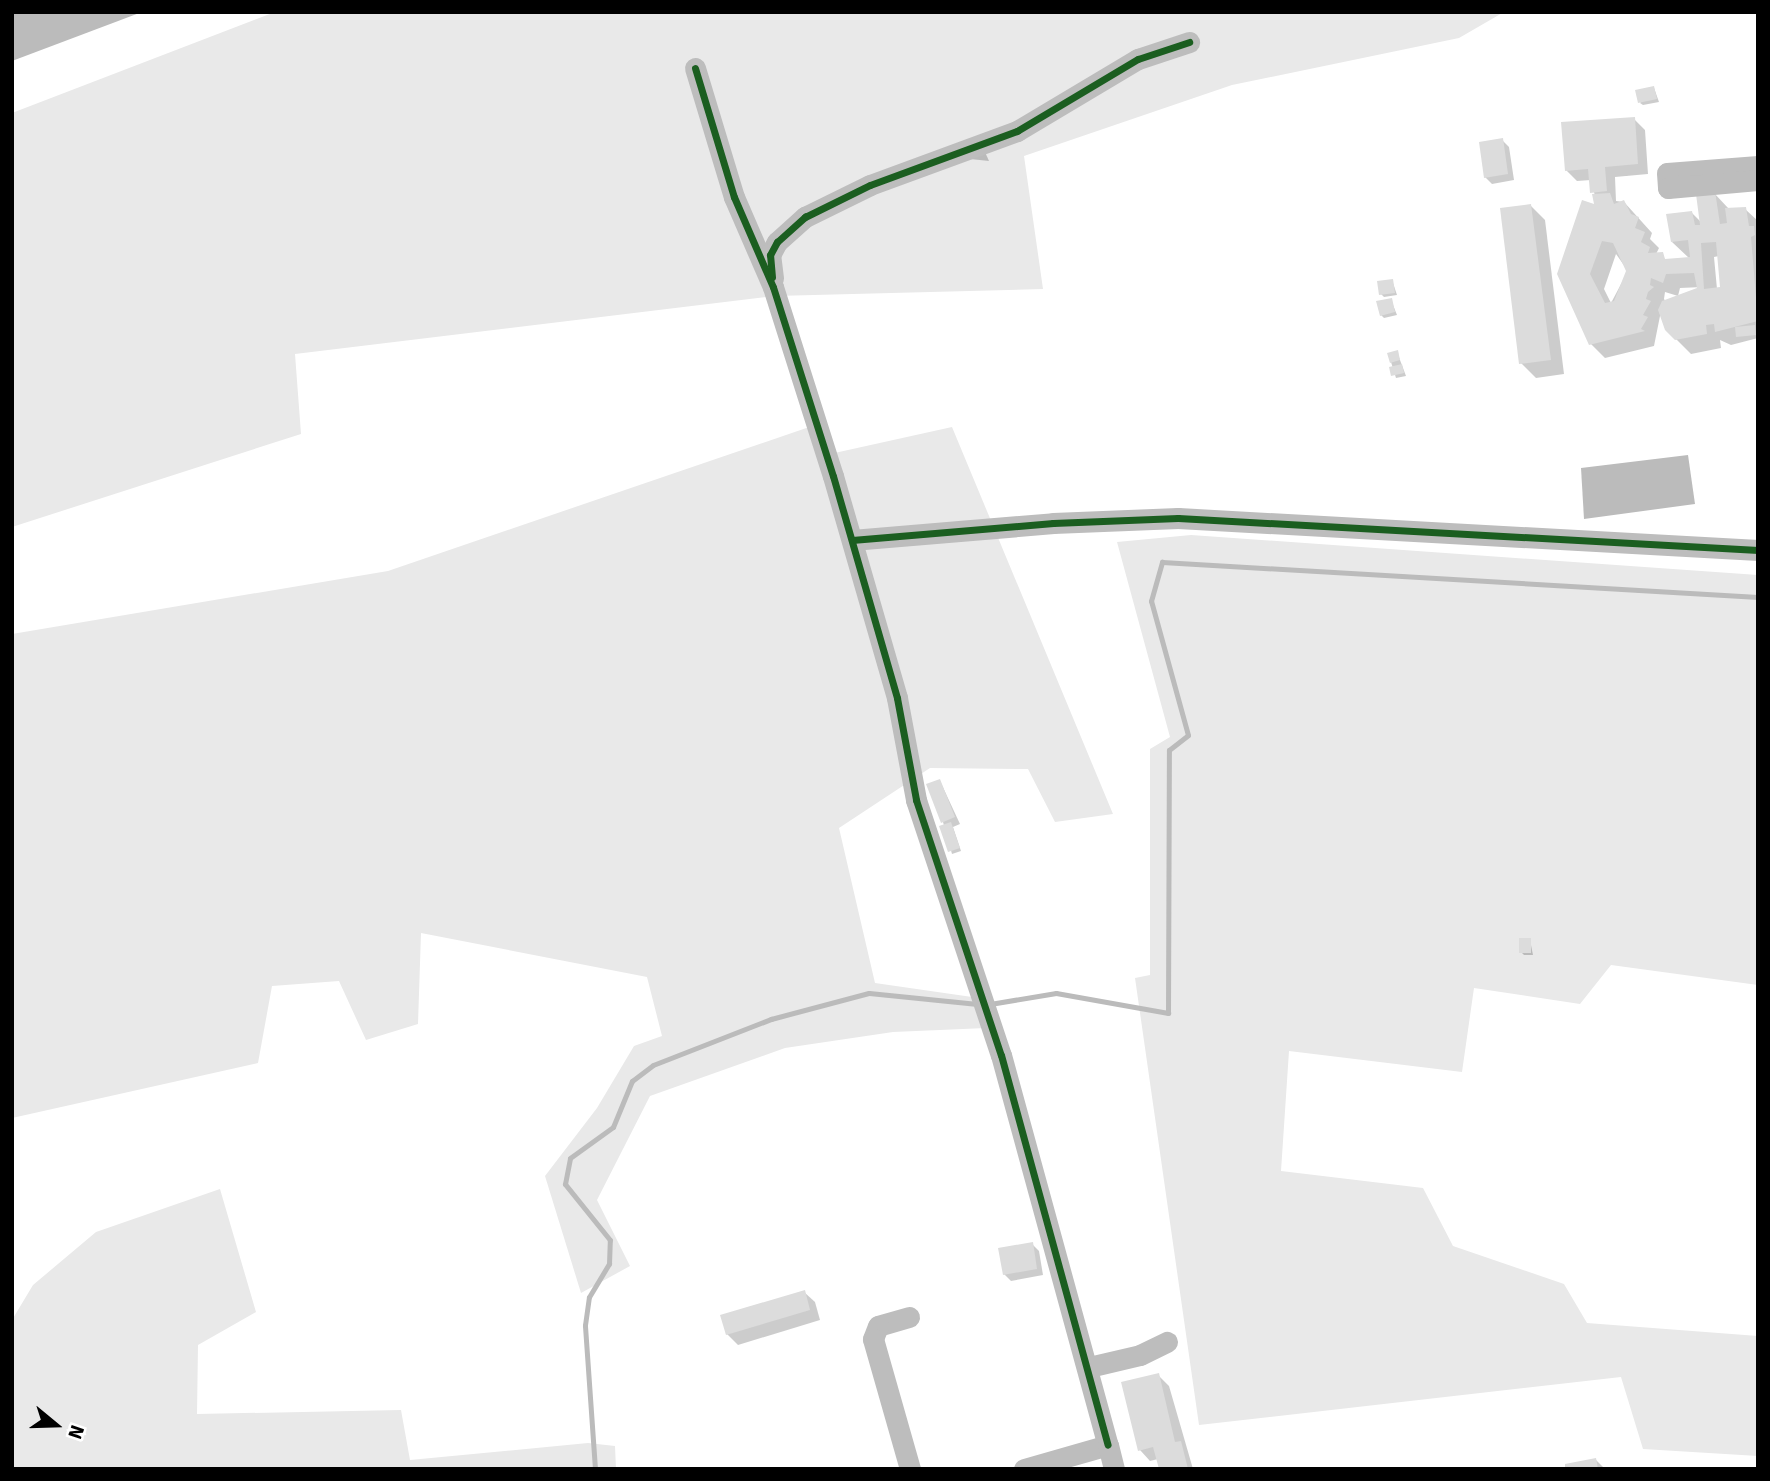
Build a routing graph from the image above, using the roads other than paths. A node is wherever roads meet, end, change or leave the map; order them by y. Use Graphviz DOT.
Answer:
graph roads {
  1 [pos="1189,42"];
  2 [pos="695,68"];
  3 [pos="1758,166"];
  4 [pos="1758,180"];
  5 [pos="773,287"];
  6 [pos="852,540"];
  7 [pos="1758,550"];
  8 [pos="909,1317"];
  9 [pos="1167,1342"];
  10 [pos="1088,1367"];
  11 [pos="1108,1445"];
  12 [pos="910,1469"];
  13 [pos="1024,1469"];
  14 [pos="1114,1469"];
  1 -- 5 [label="street"];
  2 -- 5 [label="street"];
  3 -- 4 [label="street"];
  5 -- 6 [label="street"];
  6 -- 7 [label="street"];
  6 -- 10 [label="street"];
  8 -- 12 [label="street"];
  9 -- 10 [label="street"];
  10 -- 11 [label="street"];
  11 -- 13 [label="street"];
  11 -- 14 [label="street"];
}
